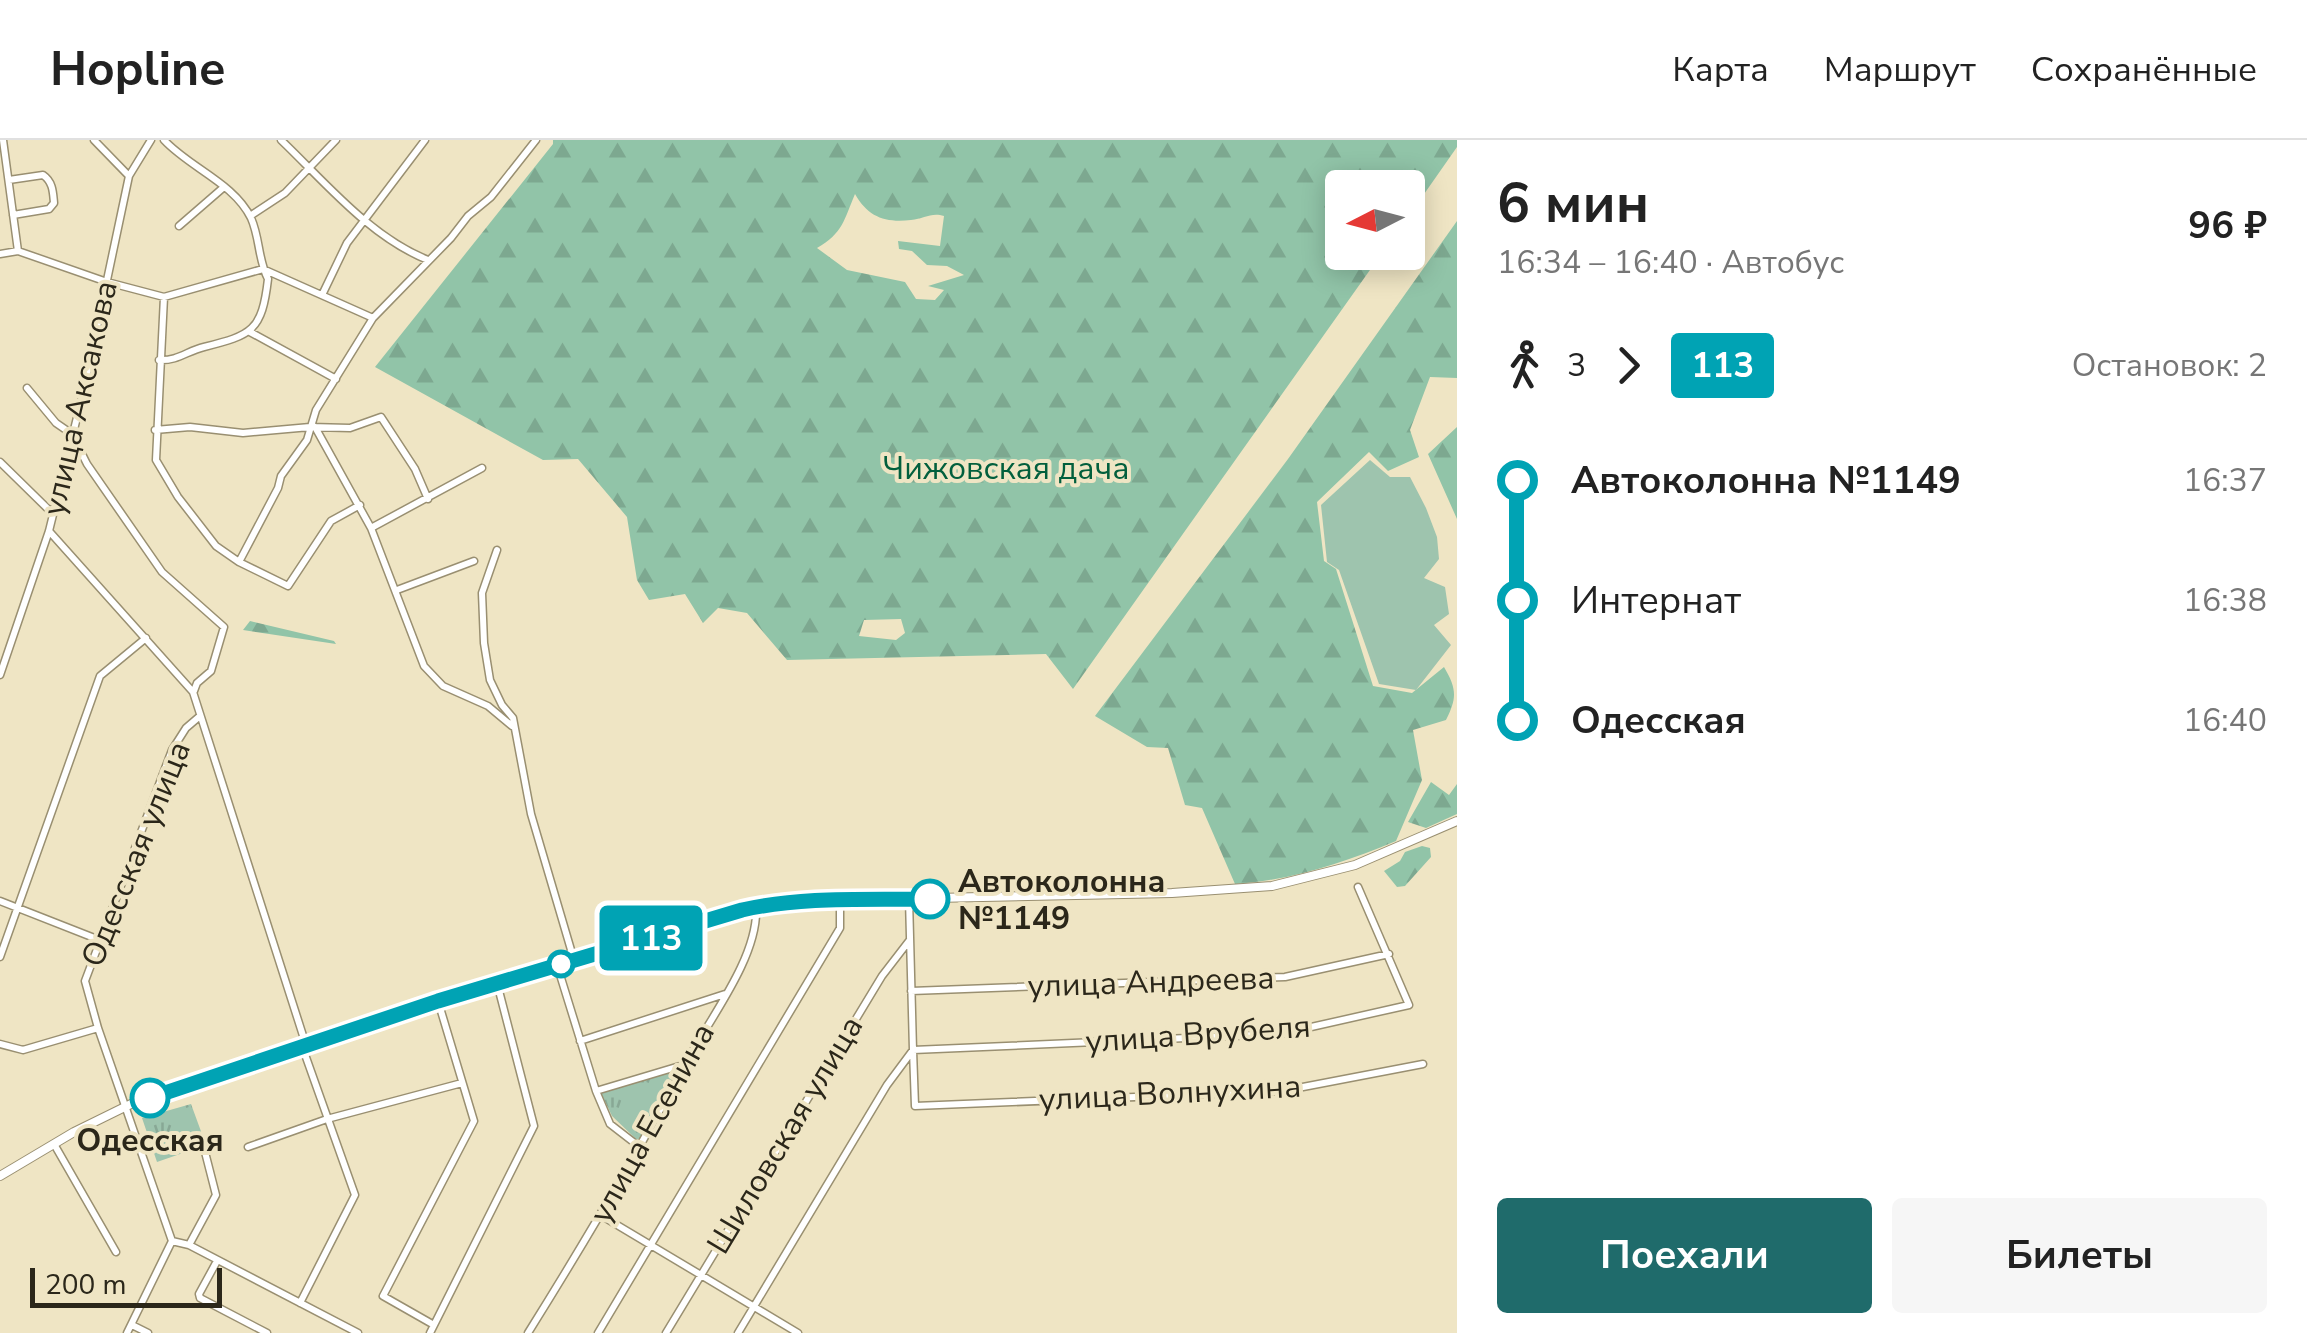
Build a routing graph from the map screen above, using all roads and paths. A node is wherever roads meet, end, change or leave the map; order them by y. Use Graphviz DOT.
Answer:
graph roads {
  1 [pos="3,140"];
  2 [pos="94,140"];
  3 [pos="151,140"];
  4 [pos="164,140"];
  5 [pos="281,140"];
  6 [pos="336,140"];
  7 [pos="425,140"];
  8 [pos="536,140"];
  9 [pos="310,168"];
  10 [pos="129,176"];
  11 [pos="8,180"];
  12 [pos="224,186"];
  13 [pos="13,215"];
  14 [pos="250,216"];
  15 [pos="365,220"];
  16 [pos="179,226"];
  17 [pos="18,251"];
  18 [pos="0,254"];
  19 [pos="428,260"];
  20 [pos="263,270"];
  21 [pos="107,282"];
  22 [pos="323,293"];
  23 [pos="164,296"];
  24 [pos="373,318"];
  25 [pos="250,332"];
  26 [pos="159,360"];
  27 [pos="336,379"];
  28 [pos="27,388"];
  29 [pos="312,427"];
  30 [pos="155,430"];
  31 [pos="72,434"];
  32 [pos="0,462"];
  33 [pos="482,468"];
  34 [pos="428,499"];
  35 [pos="360,505"];
  36 [pos="52,512"];
  37 [pos="371,528"];
  38 [pos="49,531"];
  39 [pos="497,550"];
  40 [pos="474,561"];
  41 [pos="239,562"];
  42 [pos="397,590"];
  43 [pos="146,638"];
  44 [pos="10,644"];
  45 [pos="0,653"];
  46 [pos="0,675"];
  47 [pos="193,692"];
  48 [pos="200,716"];
  49 [pos="513,726"];
  50 [pos="1457,821"];
  51 [pos="1358,887"];
  52 [pos="908,899"];
  53 [pos="840,900"];
  54 [pos="0,901"];
  55 [pos="756,907"];
  56 [pos="20,908"];
  57 [pos="910,940"];
  58 [pos="102,941"];
  59 [pos="1389,954"];
  60 [pos="0,957"];
  61 [pos="574,960"];
  62 [pos="557,965"];
  63 [pos="497,984"];
  64 [pos="911,991"];
  65 [pos="725,994"];
  66 [pos="438,1001"];
  67 [pos="98,1028"];
  68 [pos="580,1041"];
  69 [pos="0,1044"];
  70 [pos="304,1045"];
  71 [pos="912,1050"];
  72 [pos="1423,1064"];
  73 [pos="684,1065"];
  74 [pos="462,1083"];
  75 [pos="596,1091"];
  76 [pos="126,1106"];
  77 [pos="327,1119"];
  78 [pos="54,1144"];
  79 [pos="248,1146"];
  80 [pos="641,1148"];
  81 [pos="206,1152"];
  82 [pos="0,1176"];
  83 [pos="602,1216"];
  84 [pos="172,1241"];
  85 [pos="189,1245"];
  86 [pos="651,1245"];
  87 [pos="116,1252"];
  88 [pos="217,1261"];
  89 [pos="700,1275"];
  90 [pos="300,1303"];
  91 [pos="753,1308"];
  92 [pos="130,1329"];
  93 [pos="432,1329"];
  94 [pos="148,1333"];
  95 [pos="267,1333"];
  96 [pos="358,1333"];
  97 [pos="528,1333"];
  98 [pos="598,1333"];
  99 [pos="666,1333"];
  100 [pos="738,1333"];
  101 [pos="798,1333"];
  1 -- 11 [label="street"];
  2 -- 10 [label="street"];
  3 -- 10 [label="street, улица Аксакова"];
  4 -- 12 [label="street"];
  5 -- 9 [label="street"];
  6 -- 9 [label="street"];
  7 -- 15 [label="street"];
  8 -- 19 [label="street"];
  9 -- 14 [label="street"];
  9 -- 15 [label="street"];
  10 -- 21 [label="street, улица Аксакова"];
  11 -- 13 [label="street"];
  11 -- 13 [label="street"];
  12 -- 14 [label="street"];
  12 -- 16 [label="street"];
  13 -- 17 [label="street"];
  14 -- 20 [label="street"];
  15 -- 19 [label="street"];
  15 -- 22 [label="street"];
  17 -- 18 [label="street"];
  17 -- 21 [label="street"];
  19 -- 24 [label="street"];
  20 -- 22 [label="street"];
  20 -- 23 [label="street"];
  20 -- 25 [label="street"];
  21 -- 23 [label="street"];
  21 -- 31 [label="street, улица Аксакова"];
  22 -- 24 [label="street"];
  23 -- 26 [label="street"];
  24 -- 27 [label="street"];
  25 -- 26 [label="street"];
  25 -- 27 [label="street"];
  26 -- 30 [label="street"];
  27 -- 29 [label="street"];
  28 -- 31 [label="street"];
  29 -- 30 [label="street"];
  29 -- 34 [label="street"];
  29 -- 35 [label="street"];
  29 -- 41 [label="street"];
  30 -- 41 [label="street"];
  31 -- 36 [label="street, улица Аксакова"];
  31 -- 47 [label="street"];
  32 -- 36 [label="street"];
  33 -- 34 [label="street"];
  34 -- 37 [label="street"];
  35 -- 37 [label="street"];
  35 -- 41 [label="street"];
  36 -- 38 [label="street, улица Аксакова"];
  37 -- 42 [label="street"];
  38 -- 43 [label="street"];
  38 -- 44 [label="street, улица Аксакова"];
  39 -- 49 [label="street"];
  40 -- 42 [label="street"];
  42 -- 49 [label="street"];
  43 -- 47 [label="street"];
  43 -- 56 [label="street"];
  44 -- 45 [label="street, улица Аксакова"];
  44 -- 46 [label="street"];
  47 -- 48 [label="street"];
  48 -- 58 [label="street, Одесская улица"];
  48 -- 70 [label="street"];
  49 -- 61 [label="street"];
  50 -- 52 [label="street"];
  51 -- 59 [label="street, улица Врубеля"];
  52 -- 53 [label="street"];
  52 -- 57 [label="street"];
  53 -- 55 [label="street"];
  53 -- 86 [label="street"];
  54 -- 56 [label="street"];
  55 -- 61 [label="street"];
  55 -- 65 [label="street, улица Есенина"];
  56 -- 58 [label="street"];
  56 -- 60 [label="street"];
  57 -- 64 [label="street"];
  57 -- 89 [label="street, Шиловская улица"];
  58 -- 67 [label="street, Одесская улица"];
  59 -- 64 [label="street, улица Андреева"];
  59 -- 71 [label="street, улица Врубеля"];
  61 -- 62 [label="street"];
  62 -- 63 [label="street"];
  62 -- 68 [label="street"];
  63 -- 66 [label="street"];
  63 -- 93 [label="street"];
  64 -- 71 [label="street"];
  65 -- 68 [label="street"];
  65 -- 73 [label="street, улица Есенина"];
  66 -- 70 [label="street"];
  66 -- 74 [label="street"];
  67 -- 69 [label="street"];
  67 -- 76 [label="street, Одесская улица"];
  68 -- 75 [label="street"];
  70 -- 76 [label="street"];
  70 -- 77 [label="street"];
  71 -- 72 [label="street, улица Волнухина"];
  71 -- 91 [label="street"];
  73 -- 75 [label="street"];
  73 -- 80 [label="street, улица Есенина"];
  74 -- 77 [label="street"];
  74 -- 93 [label="street"];
  75 -- 80 [label="street"];
  76 -- 78 [label="street"];
  76 -- 84 [label="street, Одесская улица"];
  77 -- 79 [label="street"];
  77 -- 90 [label="street"];
  78 -- 82 [label="street"];
  78 -- 87 [label="street"];
  80 -- 83 [label="street, улица Есенина"];
  81 -- 85 [label="street"];
  83 -- 86 [label="street"];
  83 -- 97 [label="street, улица Есенина"];
  84 -- 85 [label="street"];
  84 -- 92 [label="street"];
  85 -- 88 [label="street"];
  86 -- 89 [label="street"];
  86 -- 98 [label="street"];
  88 -- 90 [label="street"];
  88 -- 95 [label="street"];
  89 -- 91 [label="street"];
  89 -- 99 [label="street, Шиловская улица"];
  90 -- 96 [label="street"];
  91 -- 100 [label="street"];
  91 -- 101 [label="street"];
  92 -- 94 [label="street"];
}
